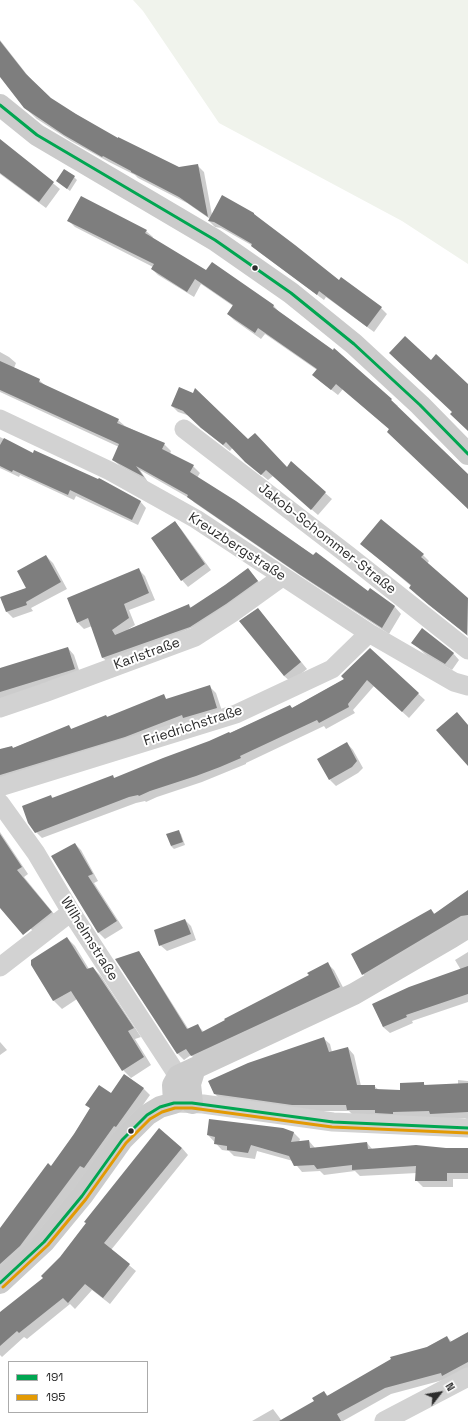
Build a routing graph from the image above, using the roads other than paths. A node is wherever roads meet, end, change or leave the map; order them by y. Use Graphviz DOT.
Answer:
graph roads {
  1 [pos="0,105"];
  2 [pos="0,419"];
  3 [pos="184,429"];
  4 [pos="468,454"];
  5 [pos="282,577"];
  6 [pos="369,633"];
  7 [pos="468,650"];
  8 [pos="468,686"];
  9 [pos="0,708"];
  10 [pos="0,787"];
  11 [pos="0,803"];
  12 [pos="70,912"];
  13 [pos="468,927"];
  14 [pos="0,968"];
  15 [pos="186,1072"];
  16 [pos="183,1103"];
  17 [pos="468,1128"];
  18 [pos="0,1283"];
  19 [pos="468,1377"];
  20 [pos="384,1421"];
  1 -- 4 [label="street"];
  2 -- 5 [label="street, Kreuzbergstraße"];
  3 -- 7 [label="street, Jakob-Schommer-Straße"];
  5 -- 6 [label="street, Kreuzbergstraße"];
  5 -- 9 [label="street, Karlstraße"];
  6 -- 8 [label="street, Kreuzbergstraße"];
  6 -- 10 [label="street, Friedrichstraße"];
  11 -- 12 [label="street, Wilhelmstraße"];
  12 -- 14 [label="street"];
  12 -- 15 [label="street, Wilhelmstraße"];
  13 -- 15 [label="street"];
  15 -- 16 [label="street"];
  16 -- 17 [label="street"];
  16 -- 18 [label="street"];
  19 -- 20 [label="street"];
}
